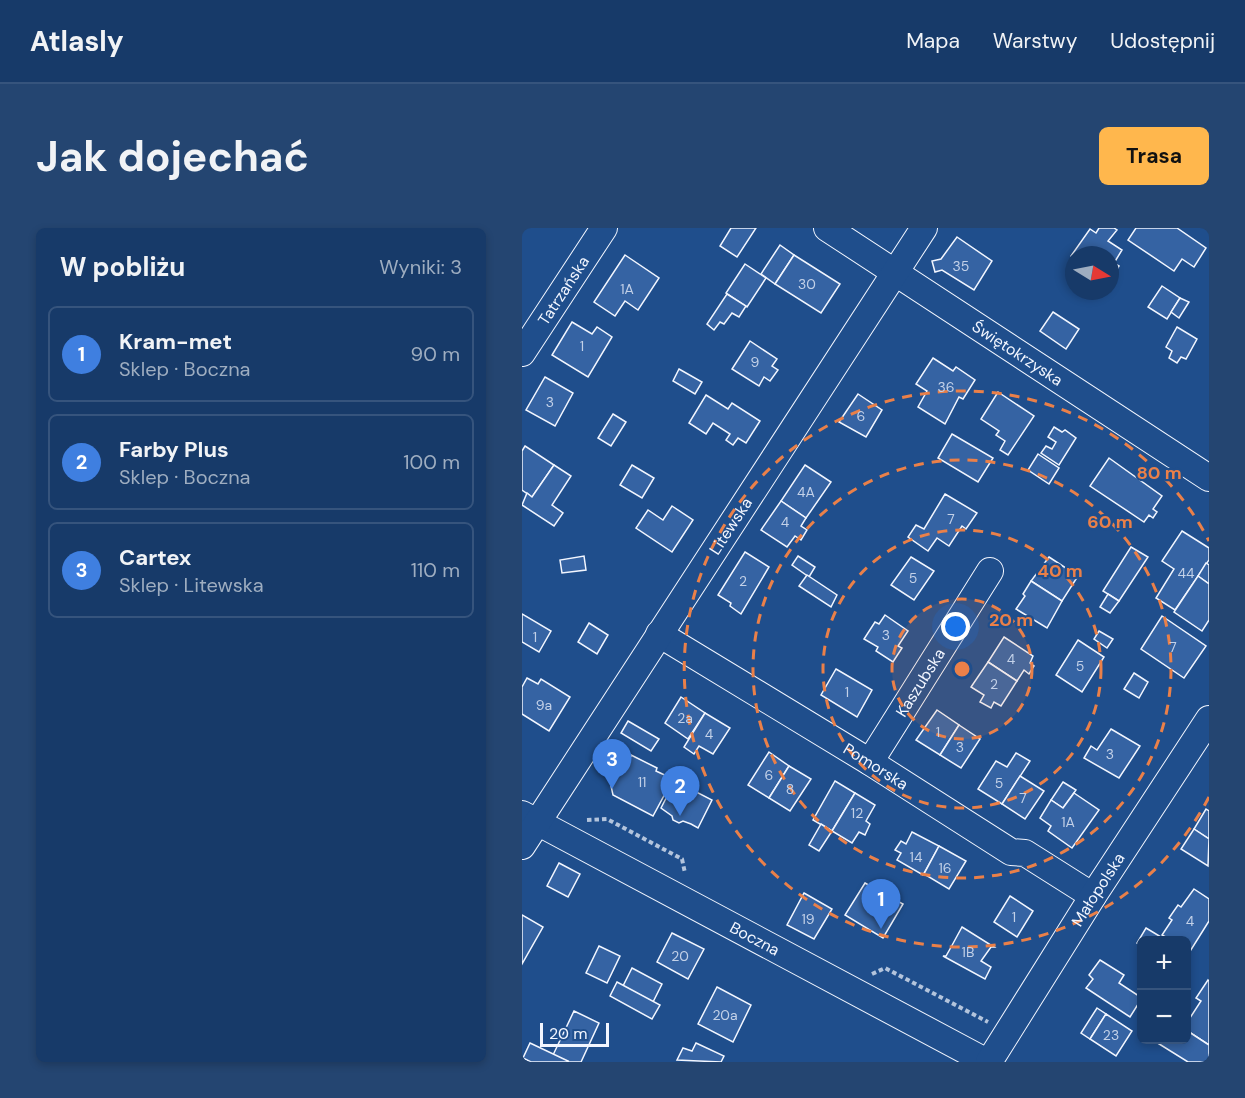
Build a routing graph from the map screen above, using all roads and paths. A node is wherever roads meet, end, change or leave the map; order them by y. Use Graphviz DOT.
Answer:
graph roads {
  1 [pos="604,228"];
  2 [pos="827,228"];
  3 [pos="924,228"];
  4 [pos="894,272"];
  5 [pos="522,353"];
  6 [pos="1209,478"];
  7 [pos="990,571"];
  8 [pos="659,634"];
  9 [pos="1209,719"];
  10 [pos="870,762"];
  11 [pos="529,818"];
  12 [pos="582,821"];
  13 [pos="522,846"];
  14 [pos="686,880"];
  15 [pos="1093,896"];
  16 [pos="866,977"];
  17 [pos="994,1025"];
  18 [pos="988,1062"];
  1 -- 5 [label="street, Tatrzańska"];
  2 -- 4 [label="street, Świętokrzyska"];
  3 -- 4 [label="street, Litewska"];
  4 -- 6 [label="street, Świętokrzyska"];
  4 -- 8 [label="street, Litewska"];
  7 -- 10 [label="street, Kaszubska"];
  8 -- 10 [label="street, Pomorska"];
  8 -- 11 [label="street, Litewska"];
  9 -- 15 [label="street, Małopolska"];
  10 -- 15 [label="street, Pomorska"];
  11 -- 13 [label="street, Litewska"];
  11 -- 18 [label="street, Boczna"];
  12 -- 14 [label="path"];
  15 -- 18 [label="street, Małopolska"];
  16 -- 17 [label="path"];
}
